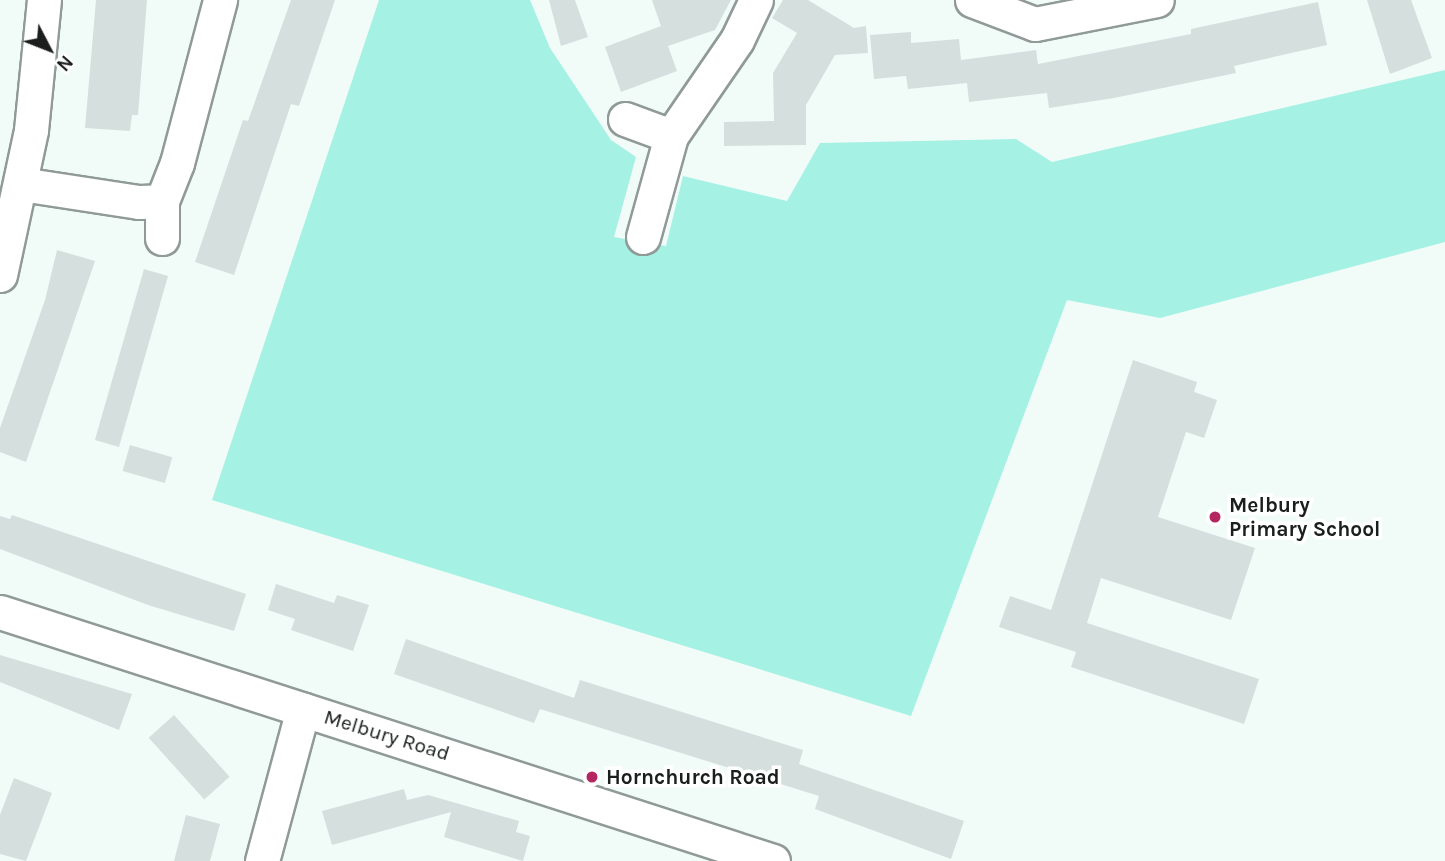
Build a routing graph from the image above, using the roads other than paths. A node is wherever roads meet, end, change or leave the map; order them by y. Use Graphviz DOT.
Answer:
graph roads {
  1 [pos="44,0"];
  2 [pos="220,0"];
  3 [pos="756,0"];
  4 [pos="1157,0"];
  5 [pos="982,1"];
  6 [pos="625,119"];
  7 [pos="671,136"];
  8 [pos="20,184"];
  9 [pos="162,201"];
  10 [pos="643,237"];
  11 [pos="162,238"];
  12 [pos="0,275"];
  13 [pos="0,612"];
  14 [pos="303,709"];
  15 [pos="262,861"];
  16 [pos="773,861"];
  1 -- 8 [label="street"];
  2 -- 9 [label="street"];
  3 -- 7 [label="street"];
  4 -- 5 [label="street"];
  6 -- 7 [label="street"];
  7 -- 10 [label="street"];
  8 -- 9 [label="street"];
  8 -- 12 [label="street"];
  9 -- 11 [label="street"];
  13 -- 14 [label="street, Melbury Road"];
  14 -- 15 [label="street"];
  14 -- 16 [label="street, Melbury Road"];
}
